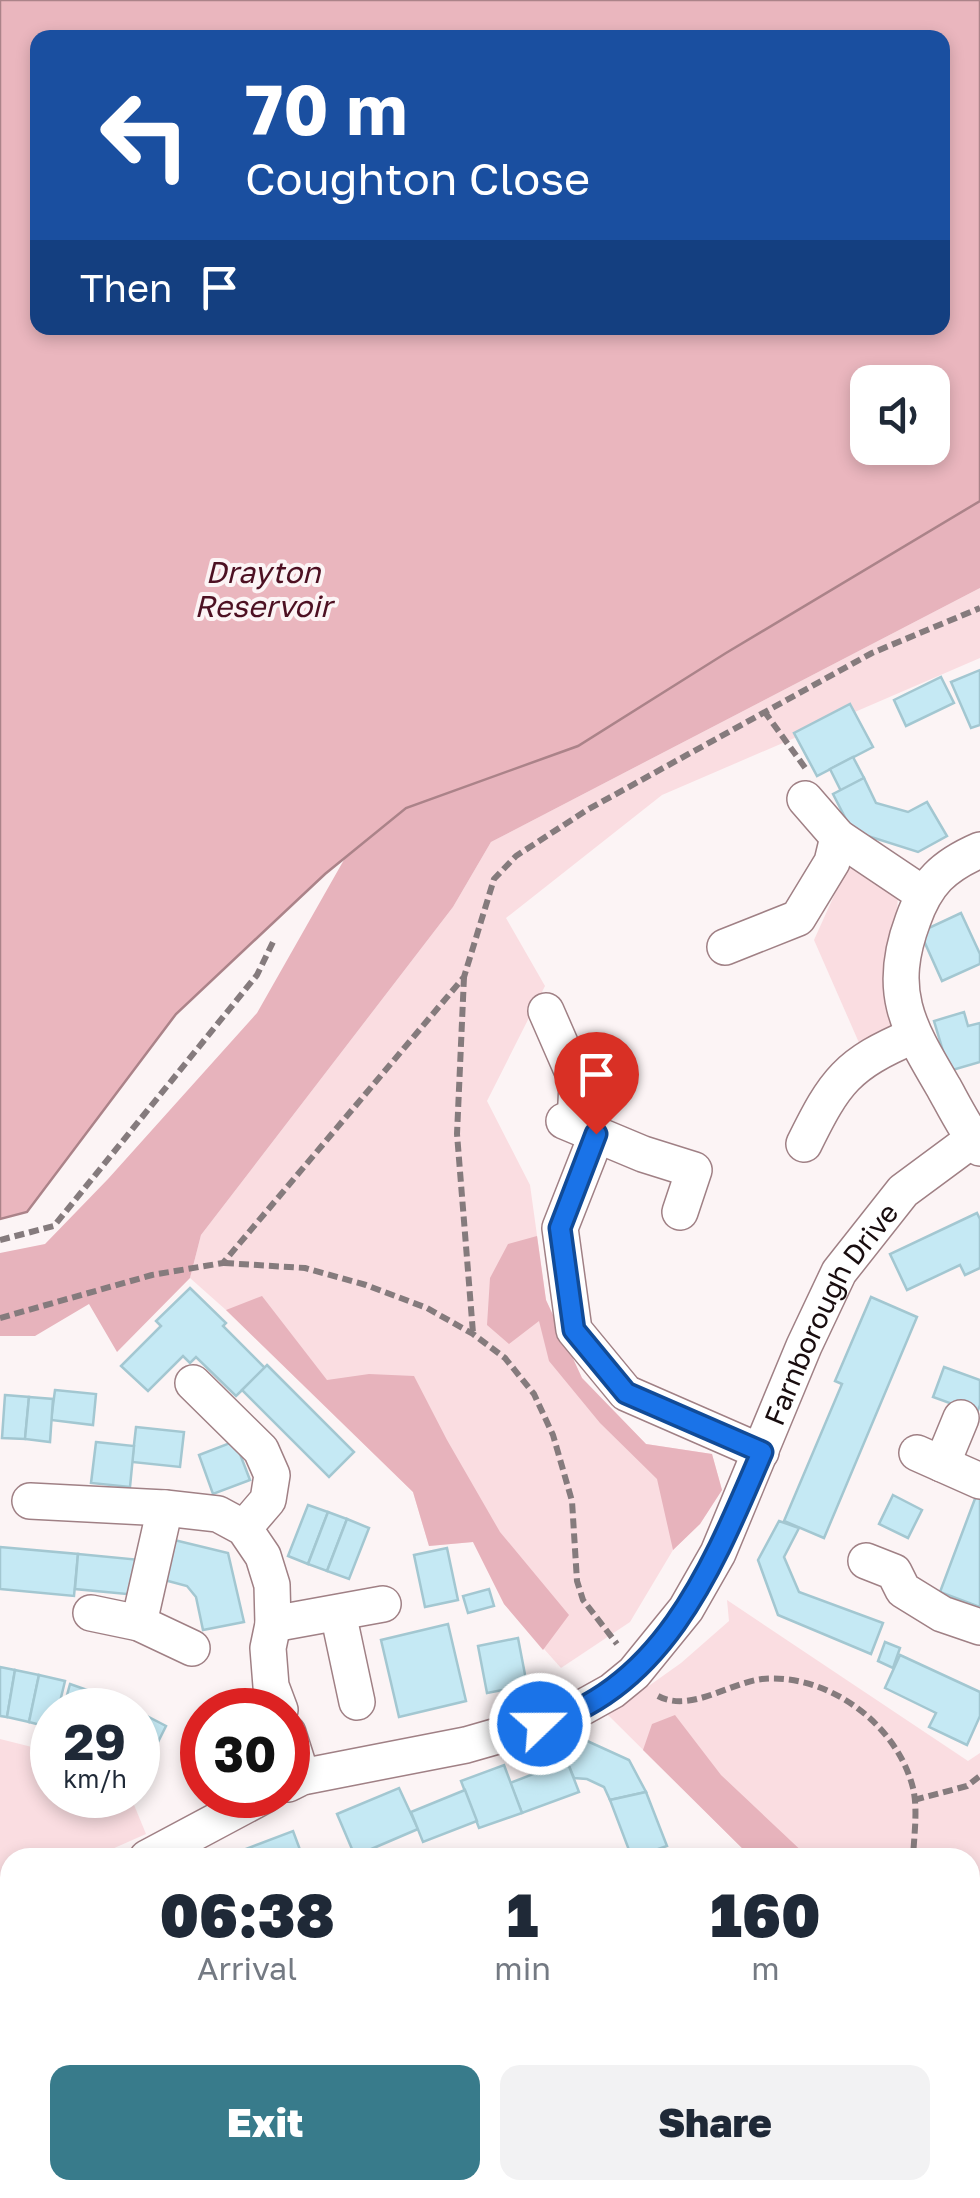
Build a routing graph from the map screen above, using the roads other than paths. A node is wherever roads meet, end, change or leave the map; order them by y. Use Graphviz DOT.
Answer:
graph roads {
  1 [pos="804,799"];
  2 [pos="838,837"];
  3 [pos="980,850"];
  4 [pos="923,894"];
  5 [pos="725,948"];
  6 [pos="546,1011"];
  7 [pos="913,1036"];
  8 [pos="579,1127"];
  9 [pos="978,1141"];
  10 [pos="804,1144"];
  11 [pos="680,1212"];
  12 [pos="193,1383"];
  13 [pos="961,1418"];
  14 [pos="762,1452"];
  15 [pos="980,1482"];
  16 [pos="30,1502"];
  17 [pos="165,1508"];
  18 [pos="244,1528"];
  19 [pos="866,1560"];
  20 [pos="383,1604"];
  21 [pos="91,1613"];
  22 [pos="338,1614"];
  23 [pos="138,1623"];
  24 [pos="273,1624"];
  25 [pos="980,1627"];
  26 [pos="192,1648"];
  27 [pos="273,1688"];
  28 [pos="358,1702"];
  29 [pos="310,1778"];
  30 [pos="222,1818"];
  31 [pos="166,1848"];
  1 -- 2 [label="street"];
  2 -- 4 [label="street"];
  2 -- 5 [label="street"];
  3 -- 4 [label="street"];
  4 -- 7 [label="street"];
  6 -- 8 [label="street"];
  7 -- 9 [label="street"];
  7 -- 10 [label="street"];
  8 -- 11 [label="street"];
  8 -- 14 [label="street"];
  9 -- 14 [label="street, Farnborough Drive"];
  12 -- 18 [label="street"];
  13 -- 15 [label="street"];
  14 -- 29 [label="street, Farnborough Drive"];
  16 -- 17 [label="street"];
  17 -- 18 [label="street"];
  17 -- 23 [label="street"];
  18 -- 24 [label="street"];
  19 -- 25 [label="street"];
  20 -- 22 [label="street"];
  21 -- 23 [label="street"];
  22 -- 24 [label="street"];
  22 -- 28 [label="street"];
  23 -- 26 [label="street"];
  24 -- 27 [label="street"];
  30 -- 31 [label="street"];
}
